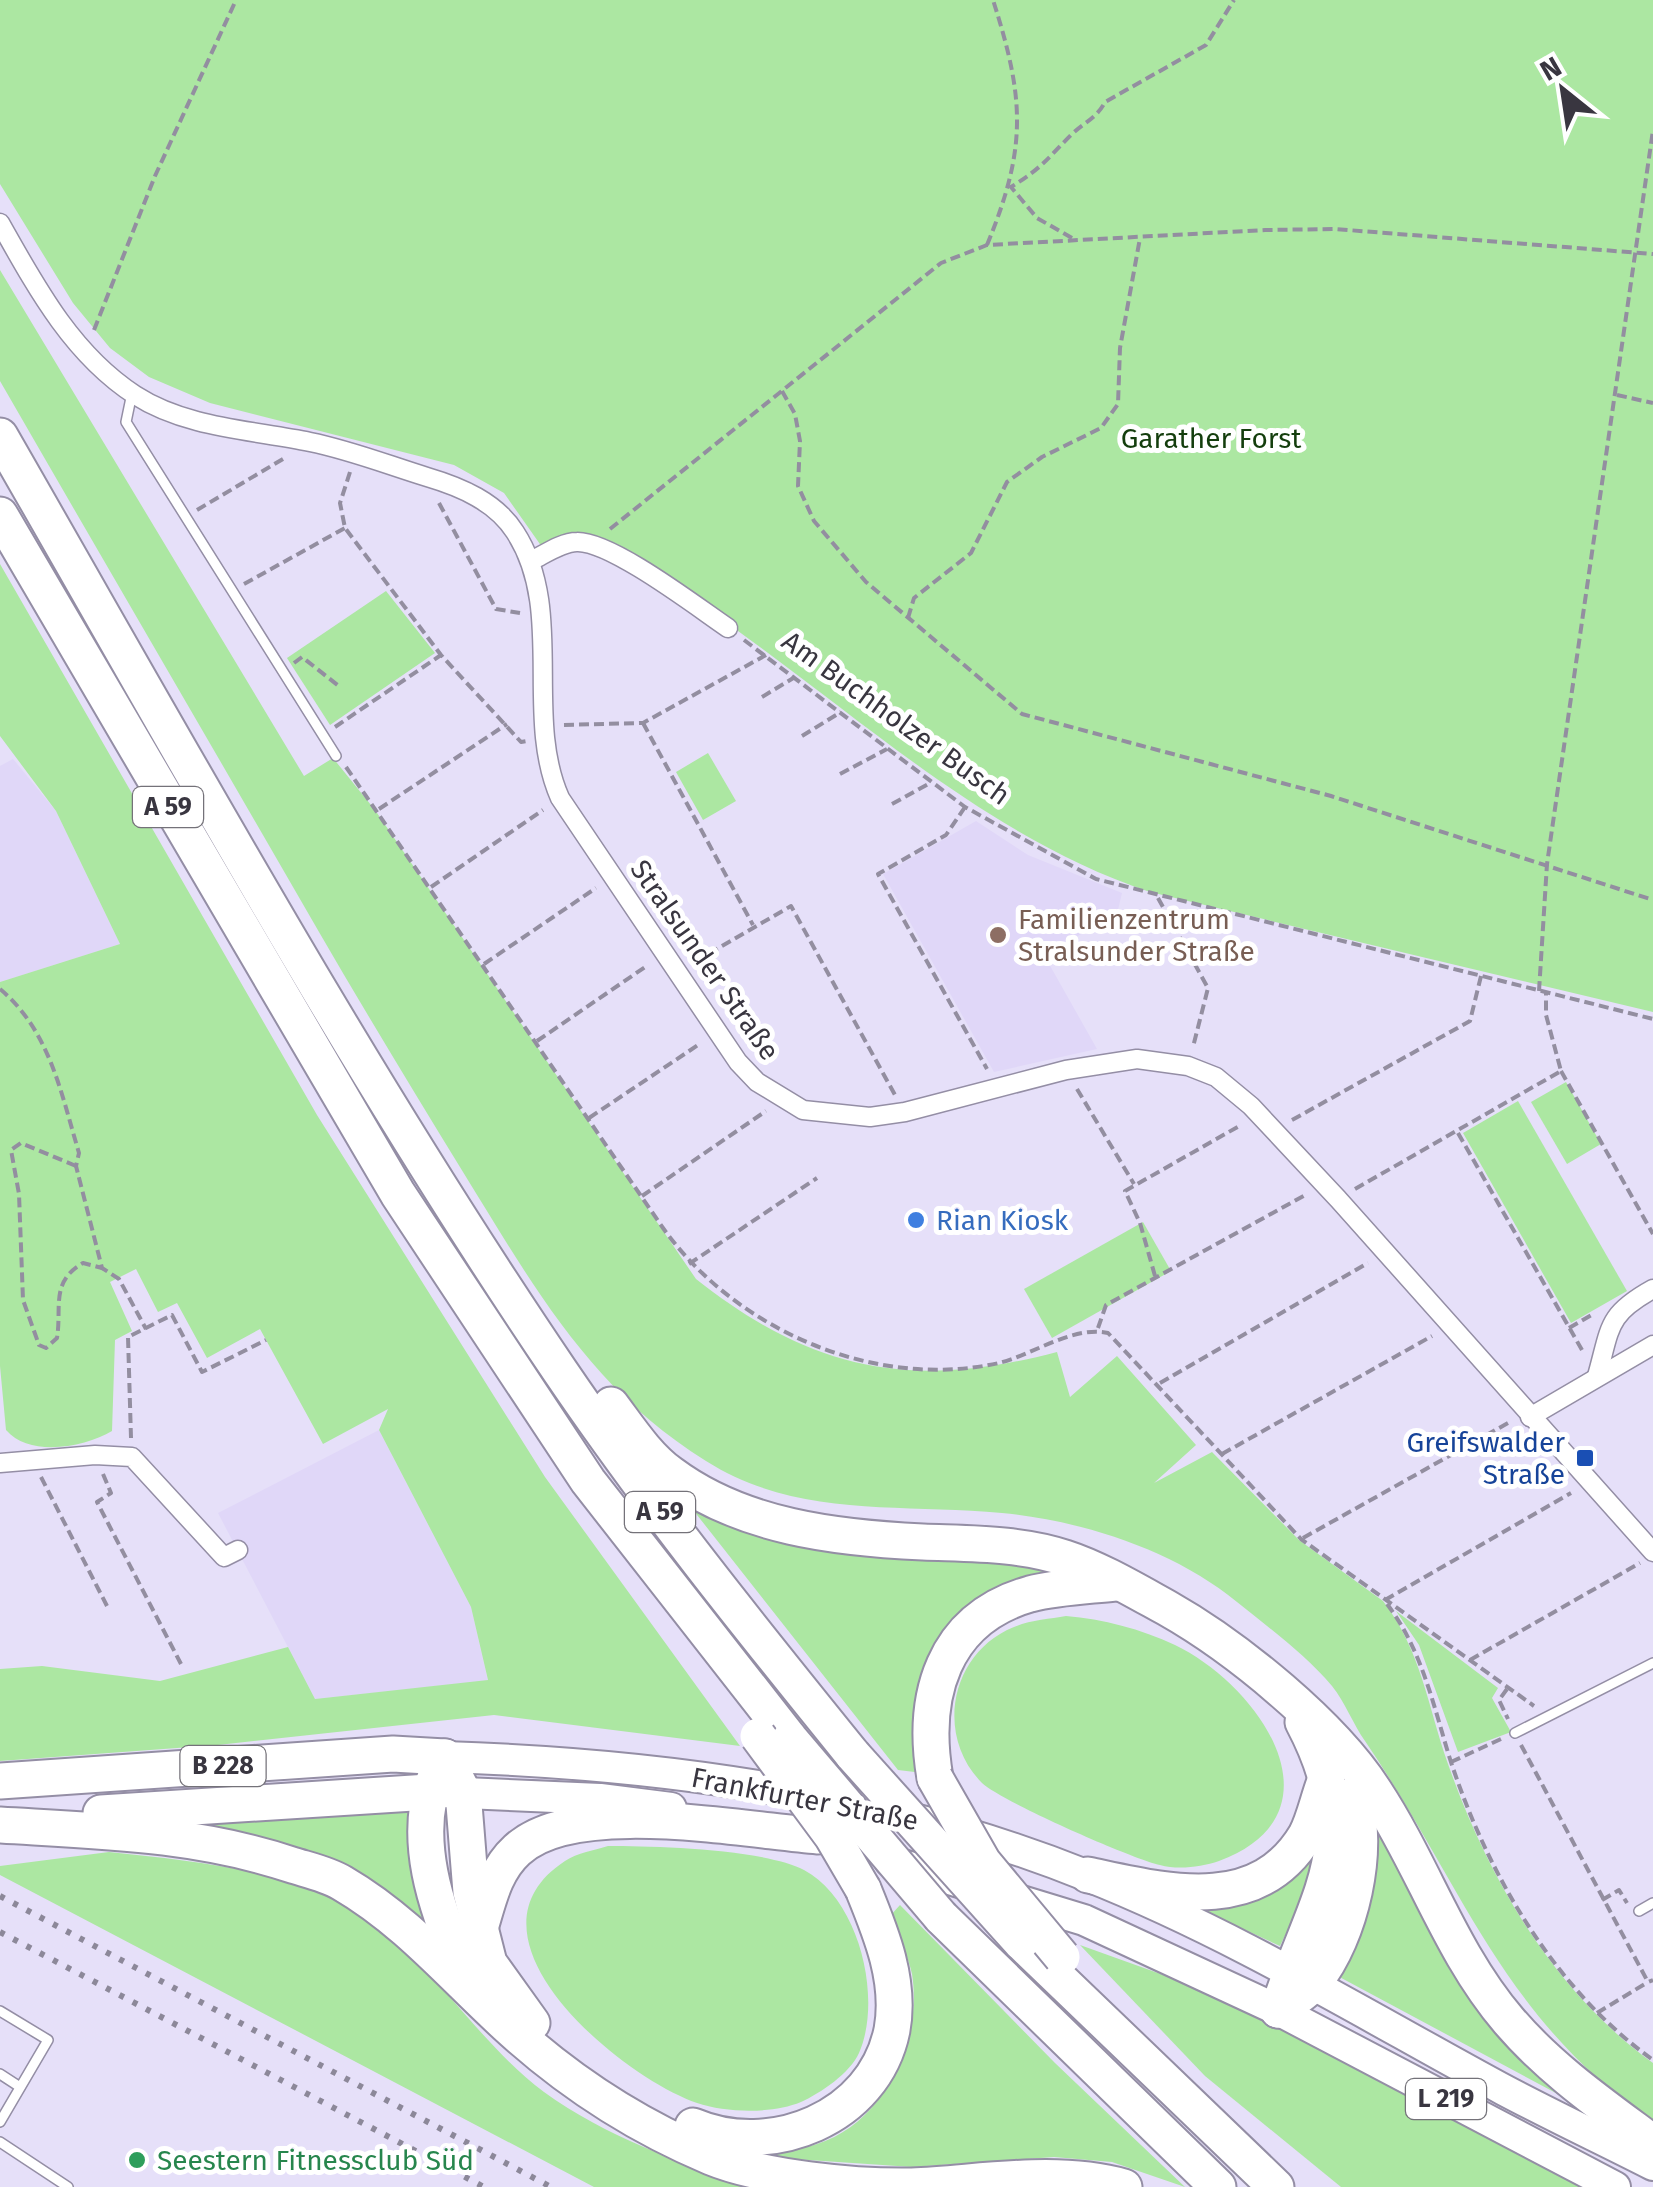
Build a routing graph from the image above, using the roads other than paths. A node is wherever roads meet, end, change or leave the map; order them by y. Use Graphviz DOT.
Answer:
graph roads {
  1 [pos="0,224"];
  2 [pos="132,393"];
  3 [pos="0,436"];
  4 [pos="0,515"];
  5 [pos="533,560"];
  6 [pos="728,628"];
  7 [pos="336,756"];
  8 [pos="484,1257"];
  9 [pos="1653,1289"];
  10 [pos="1653,1345"];
  11 [pos="1598,1376"];
  12 [pos="1528,1415"];
  13 [pos="0,1463"];
  14 [pos="238,1550"];
  15 [pos="1653,1554"];
  16 [pos="1114,1583"];
  17 [pos="1653,1663"];
  18 [pos="1294,1706"];
  19 [pos="1516,1733"];
  20 [pos="774,1737"];
  21 [pos="1336,1742"];
  22 [pos="445,1757"];
  23 [pos="1326,1778"];
  24 [pos="0,1781"];
  25 [pos="446,1792"];
  26 [pos="898,1812"];
  27 [pos="0,1823"];
  28 [pos="818,1836"];
  29 [pos="914,1870"];
  30 [pos="1088,1876"];
  31 [pos="1653,1902"];
  32 [pos="1639,1910"];
  33 [pos="479,1931"];
  34 [pos="1303,1975"];
  35 [pos="468,1983"];
  36 [pos="1278,2010"];
  37 [pos="0,2011"];
  38 [pos="1110,2028"];
  39 [pos="0,2074"];
  40 [pos="20,2087"];
  41 [pos="0,2122"];
  42 [pos="0,2142"];
  43 [pos="1653,2142"];
  44 [pos="1653,2164"];
  45 [pos="68,2187"];
  46 [pos="1124,2187"];
  47 [pos="1218,2187"];
  48 [pos="1276,2187"];
  49 [pos="1615,2187"];
  1 -- 2 [label="street"];
  2 -- 5 [label="street"];
  2 -- 7 [label="lane"];
  3 -- 8 [label="highway, A 59"];
  4 -- 20 [label="highway, A 59"];
  5 -- 6 [label="street"];
  5 -- 12 [label="street, Stralsunder Straße"];
  8 -- 16 [label="highway"];
  8 -- 38 [label="highway, A 59, bridge"];
  9 -- 11 [label="street"];
  10 -- 11 [label="street"];
  11 -- 12 [label="street"];
  12 -- 15 [label="street, Stralsunder Straße"];
  13 -- 14 [label="street"];
  16 -- 18 [label="highway"];
  16 -- 38 [label="highway, bridge"];
  17 -- 19 [label="lane"];
  18 -- 21 [label="highway"];
  18 -- 23 [label="highway"];
  20 -- 33 [label="highway, bridge"];
  20 -- 47 [label="highway, bridge"];
  21 -- 34 [label="highway"];
  21 -- 43 [label="highway"];
  22 -- 24 [label="highway, Frankfurter Straße / B 228"];
  22 -- 25 [label="highway"];
  22 -- 26 [label="main road, Frankfurter Straße / B 228"];
  23 -- 30 [label="highway"];
  23 -- 34 [label="highway"];
  25 -- 27 [label="highway, Frankfurter Straße / B 228"];
  25 -- 28 [label="main road, Frankfurter Straße / B 228"];
  25 -- 33 [label="highway"];
  25 -- 35 [label="highway"];
  26 -- 30 [label="main road, Frankfurter Straße / L 219"];
  27 -- 35 [label="highway"];
  28 -- 29 [label="main road, Frankfurter Straße / B 228"];
  28 -- 33 [label="highway"];
  29 -- 36 [label="main road, Frankfurter Straße / L 219"];
  30 -- 34 [label="main road, Frankfurter Straße / L 219"];
  31 -- 32 [label="lane"];
  34 -- 36 [label="highway"];
  34 -- 44 [label="main road, Frankfurter Straße / L 219"];
  35 -- 46 [label="highway"];
  36 -- 49 [label="main road, Frankfurter Straße / L 219"];
  37 -- 40 [label="lane"];
  38 -- 48 [label="highway, A 59"];
  39 -- 40 [label="lane"];
  40 -- 41 [label="lane"];
  42 -- 45 [label="lane"];
}
